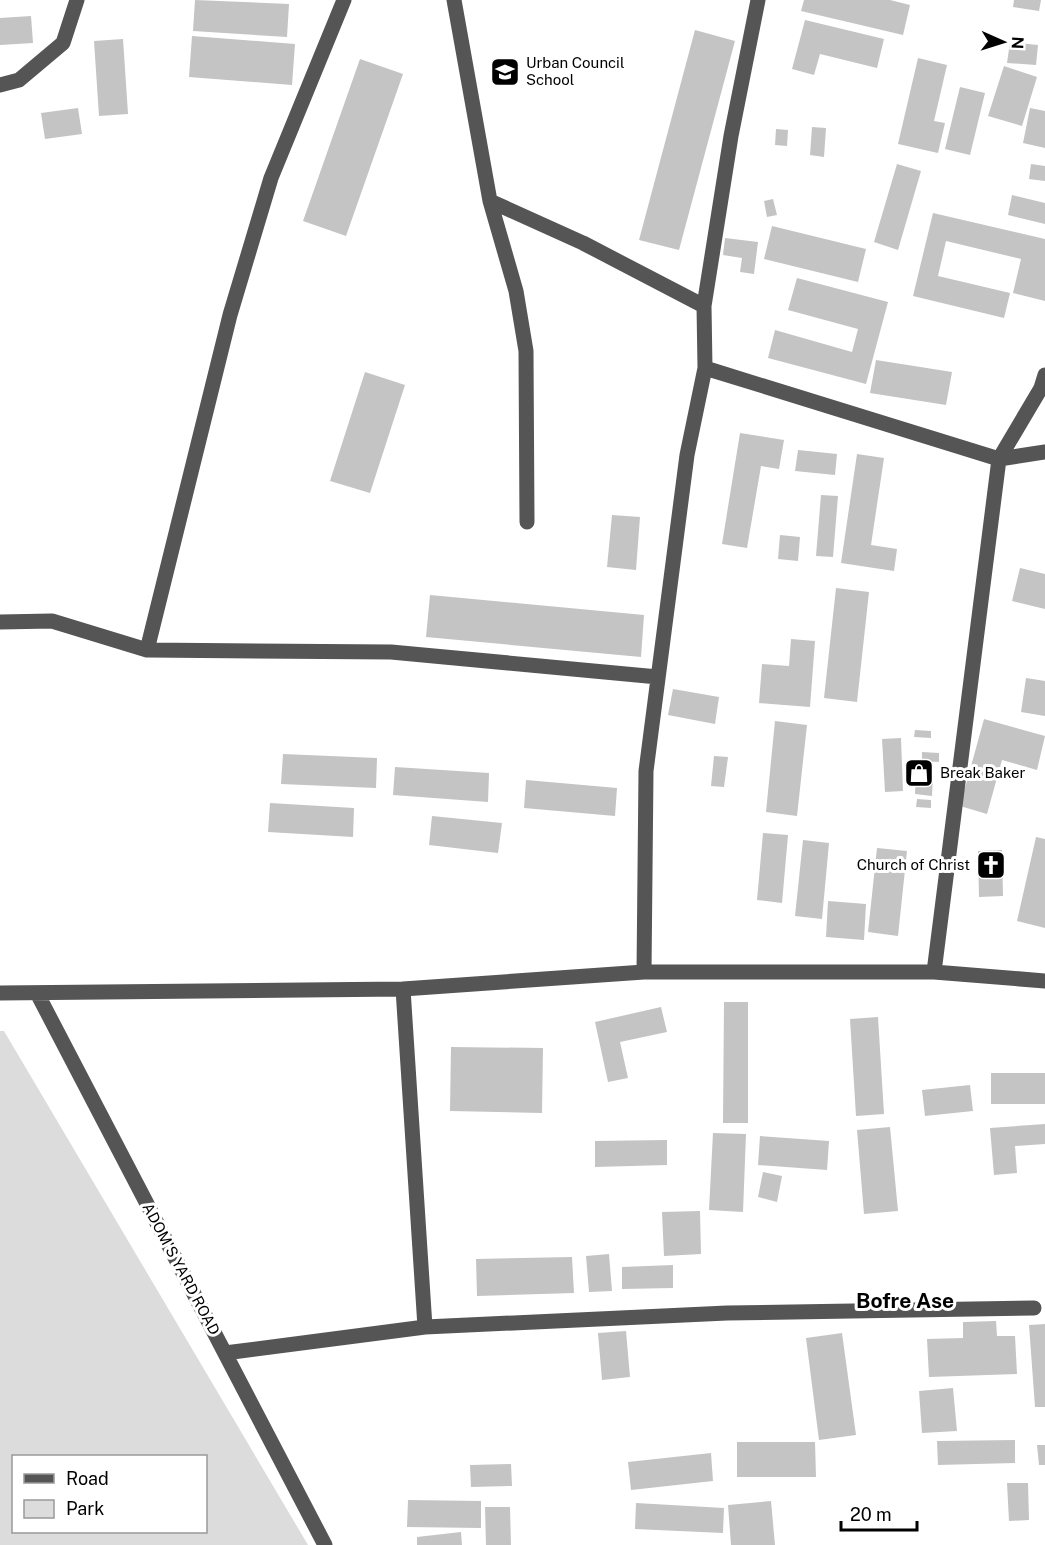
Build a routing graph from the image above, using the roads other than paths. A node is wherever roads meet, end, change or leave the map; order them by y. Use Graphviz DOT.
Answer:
graph roads {
  1 [pos="77,0"];
  2 [pos="344,0"];
  3 [pos="454,0"];
  4 [pos="758,0"];
  5 [pos="0,85"];
  6 [pos="490,201"];
  7 [pos="704,306"];
  8 [pos="705,368"];
  9 [pos="1045,375"];
  10 [pos="1045,452"];
  11 [pos="999,459"];
  12 [pos="527,522"];
  13 [pos="0,622"];
  14 [pos="147,650"];
  15 [pos="658,677"];
  16 [pos="644,972"];
  17 [pos="934,972"];
  18 [pos="1045,981"];
  19 [pos="403,989"];
  20 [pos="0,993"];
  21 [pos="37,993"];
  22 [pos="1034,1308"];
  23 [pos="425,1327"];
  24 [pos="225,1353"];
  25 [pos="325,1545"];
  1 -- 5 [label="street"];
  2 -- 14 [label="street"];
  3 -- 6 [label="street"];
  4 -- 7 [label="street"];
  6 -- 7 [label="street"];
  6 -- 12 [label="street"];
  7 -- 8 [label="street"];
  8 -- 11 [label="street"];
  8 -- 15 [label="street"];
  9 -- 11 [label="street"];
  10 -- 11 [label="street"];
  11 -- 17 [label="street"];
  13 -- 14 [label="street"];
  14 -- 15 [label="street"];
  15 -- 16 [label="street"];
  16 -- 17 [label="street"];
  16 -- 19 [label="street"];
  17 -- 18 [label="street"];
  19 -- 21 [label="street"];
  19 -- 23 [label="street"];
  20 -- 21 [label="street"];
  21 -- 24 [label="street, ADOM'S YARD ROAD"];
  22 -- 23 [label="street"];
  23 -- 24 [label="street"];
  24 -- 25 [label="street, ADOM'S YARD ROAD"];
}
